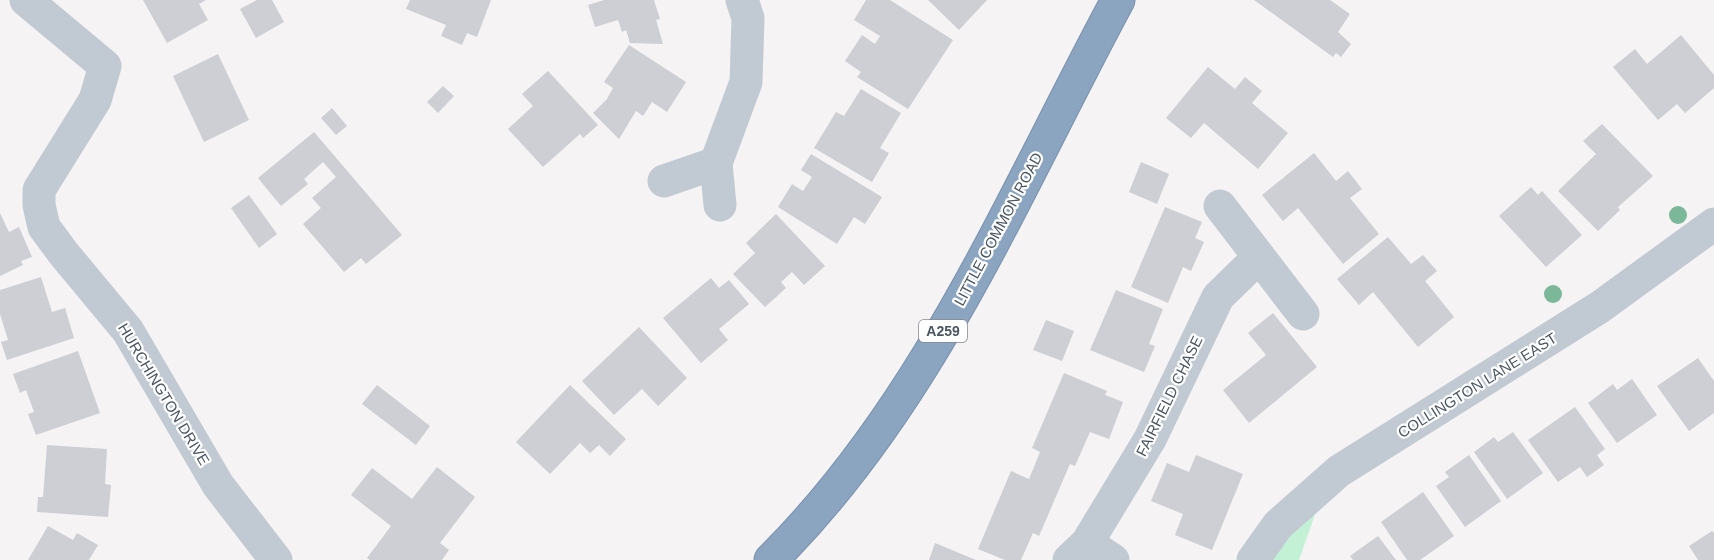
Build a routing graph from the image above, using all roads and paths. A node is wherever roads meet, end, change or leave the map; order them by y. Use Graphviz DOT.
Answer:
graph roads {
  1 [pos="26,0"];
  2 [pos="742,0"];
  3 [pos="1118,0"];
  4 [pos="716,163"];
  5 [pos="664,182"];
  6 [pos="720,205"];
  7 [pos="1220,206"];
  8 [pos="1714,224"];
  9 [pos="1259,257"];
  10 [pos="1303,314"];
  11 [pos="1090,554"];
  12 [pos="276,560"];
  13 [pos="771,560"];
  14 [pos="1253,560"];
  1 -- 12 [label="street, HURCHINGTON DRIVE"];
  2 -- 4 [label="street"];
  3 -- 13 [label="highway, LITTLE COMMON ROAD / A259"];
  4 -- 5 [label="street"];
  4 -- 6 [label="street"];
  7 -- 9 [label="street"];
  8 -- 14 [label="street, COLLINGTON LANE EAST"];
  9 -- 10 [label="street"];
  9 -- 11 [label="street, FAIRFIELD CHASE"];
}
